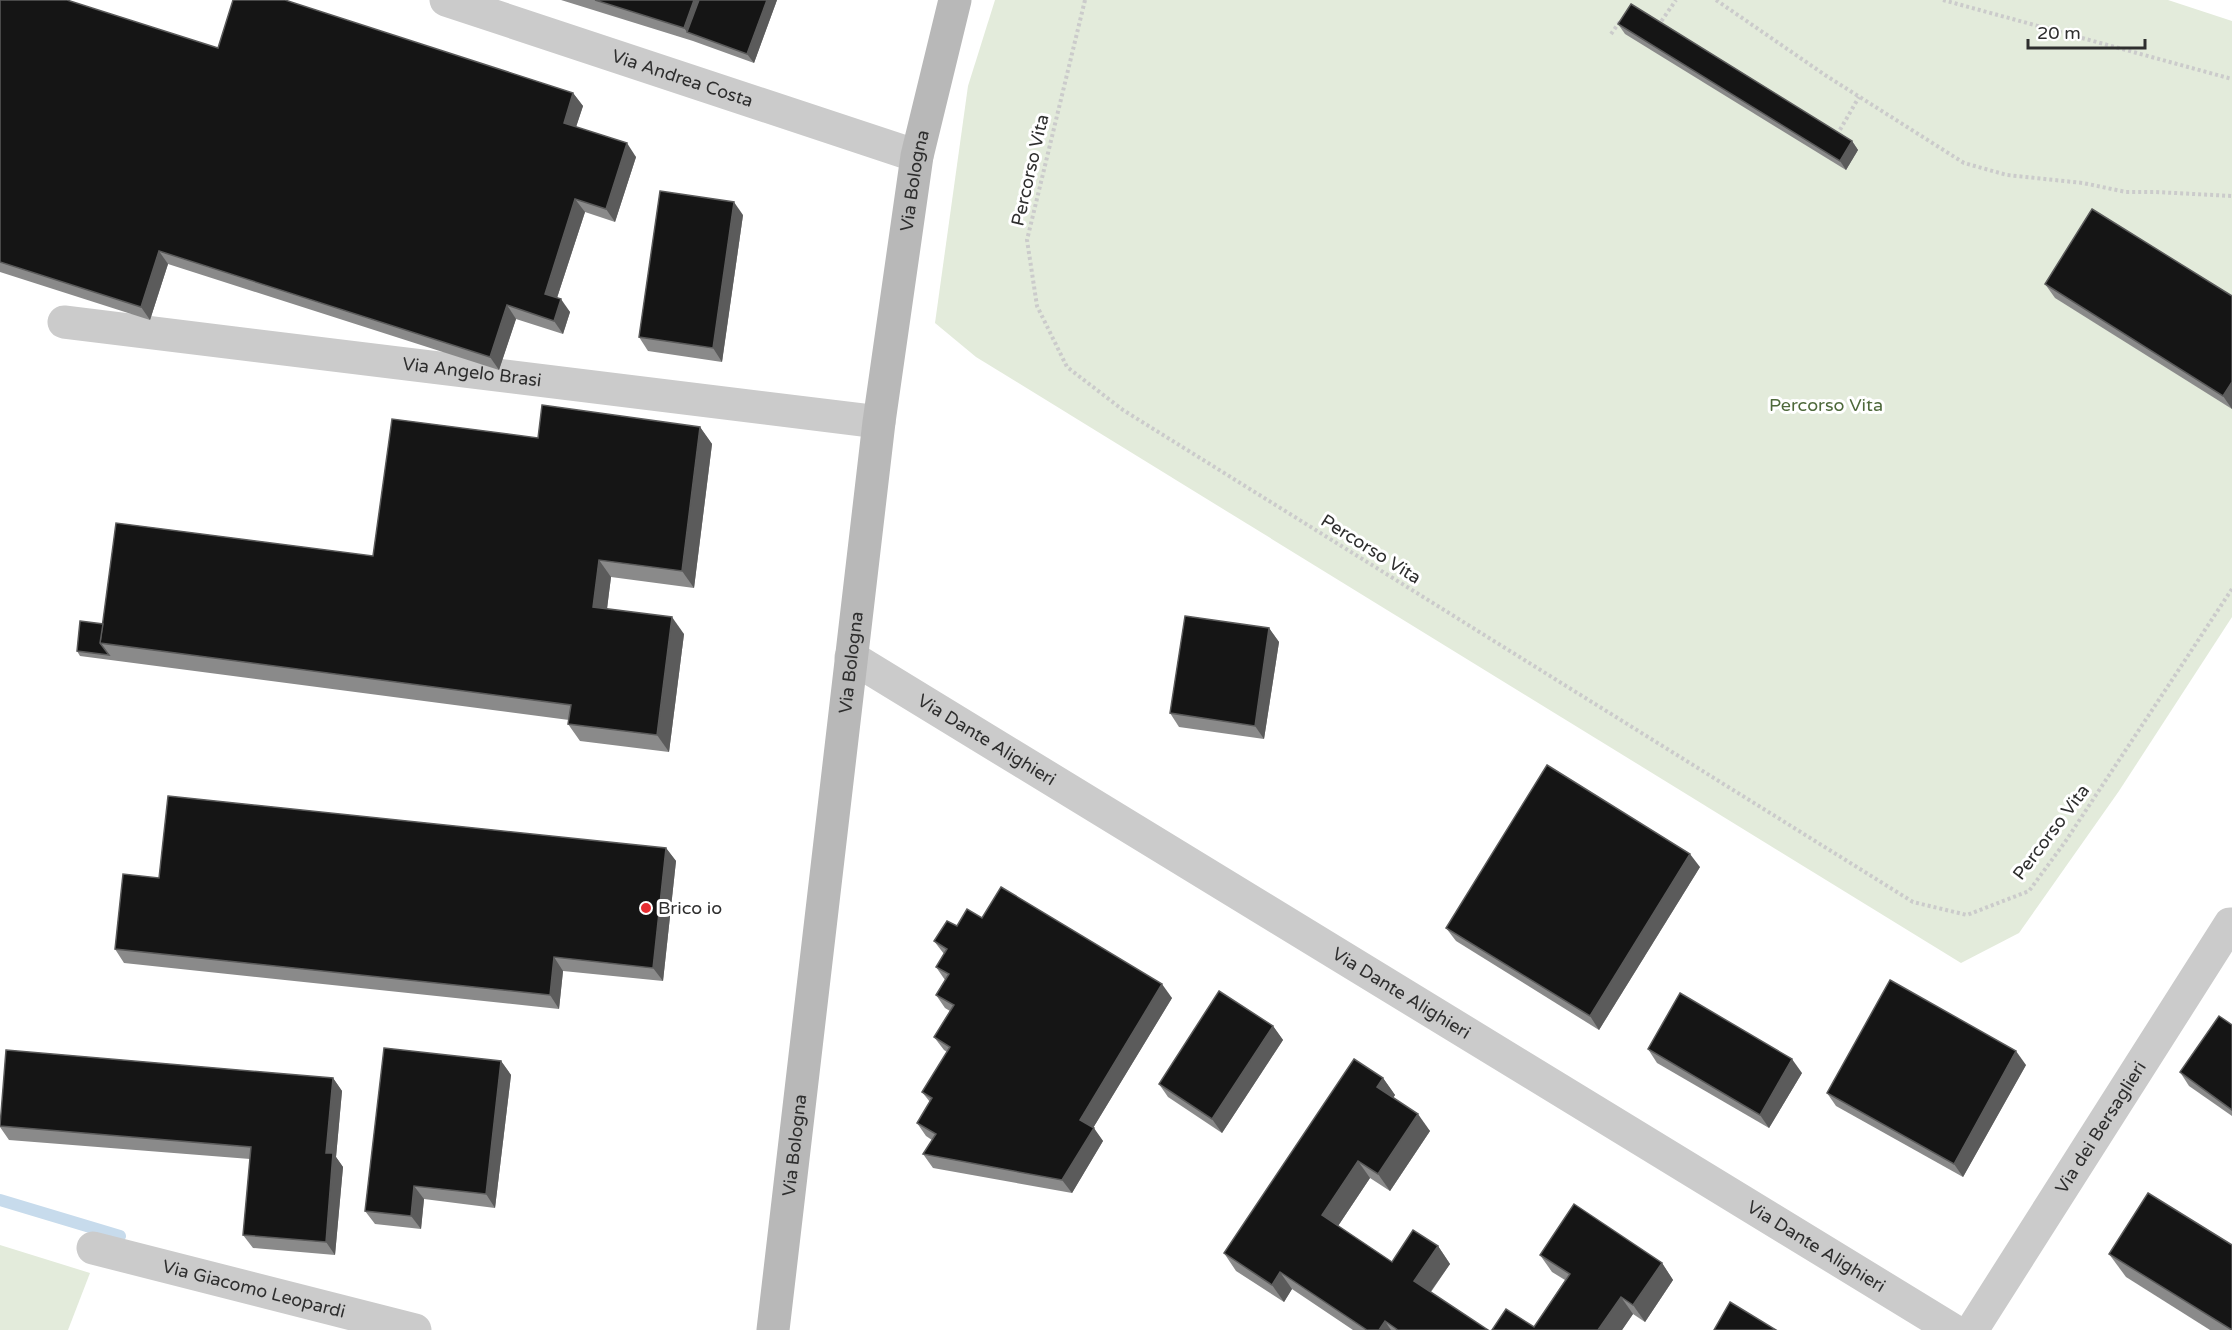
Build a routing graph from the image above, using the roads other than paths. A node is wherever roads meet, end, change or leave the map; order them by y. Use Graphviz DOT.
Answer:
graph roads {
  1 [pos="446,0"];
  2 [pos="955,0"];
  3 [pos="917,156"];
  4 [pos="64,322"];
  5 [pos="879,422"];
  6 [pos="850,657"];
  7 [pos="2231,924"];
  8 [pos="93,1248"];
  9 [pos="415,1330"];
  10 [pos="773,1330"];
  11 [pos="1953,1330"];
  12 [pos="1972,1330"];
  1 -- 3 [label="street, Via Andrea Costa"];
  2 -- 3 [label="main road, Via Bologna"];
  3 -- 5 [label="main road, Via Bologna"];
  4 -- 5 [label="street, Via Angelo Brasi"];
  5 -- 6 [label="main road, Via Bologna"];
  6 -- 10 [label="main road, Via Bologna"];
  6 -- 11 [label="street, Via Dante Alighieri"];
  7 -- 12 [label="street, Via dei Bersaglieri"];
  8 -- 9 [label="street, Via Giacomo Leopardi"];
}
